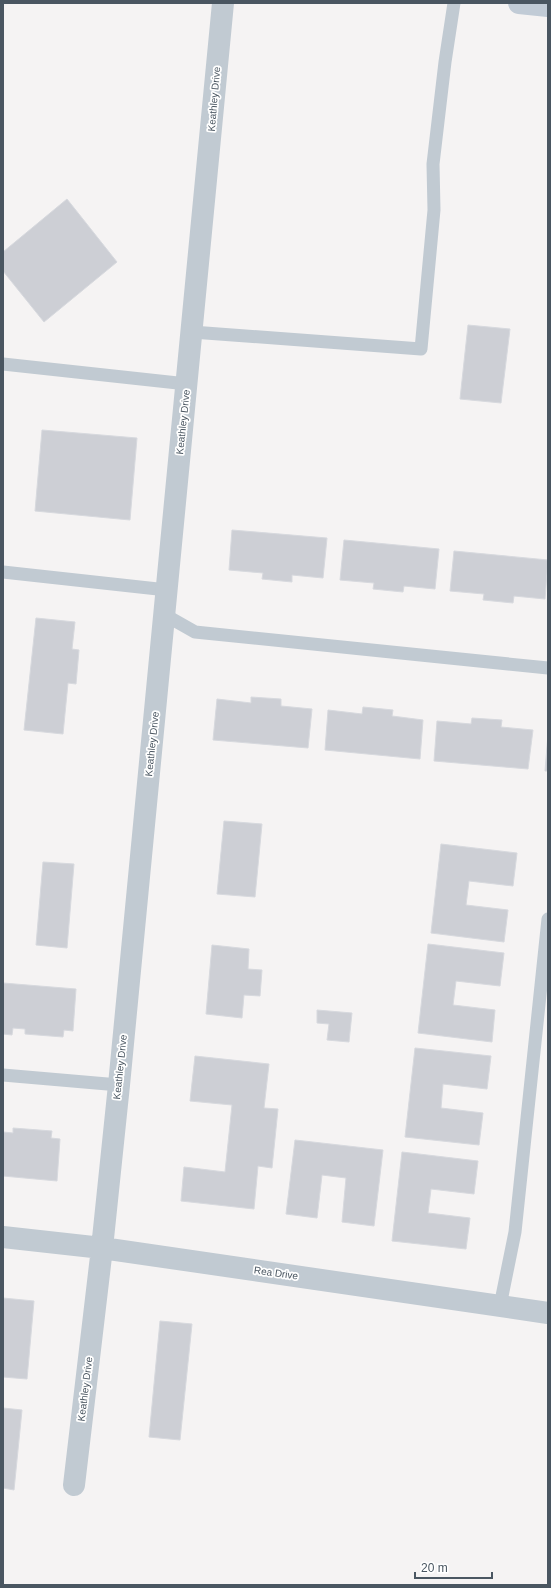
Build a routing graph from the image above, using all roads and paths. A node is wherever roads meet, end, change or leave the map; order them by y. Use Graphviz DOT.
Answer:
graph roads {
  1 [pos="223,3"];
  2 [pos="454,3"];
  3 [pos="519,3"];
  4 [pos="547,5"];
  5 [pos="192,332"];
  6 [pos="3,364"];
  7 [pos="187,384"];
  8 [pos="3,572"];
  9 [pos="167,590"];
  10 [pos="165,615"];
  11 [pos="548,668"];
  12 [pos="548,919"];
  13 [pos="3,1075"];
  14 [pos="118,1084"];
  15 [pos="3,1237"];
  16 [pos="102,1248"];
  17 [pos="500,1306"];
  18 [pos="548,1313"];
  19 [pos="74,1485"];
  1 -- 5 [label="street, Keathley Drive"];
  2 -- 5 [label="lane"];
  3 -- 4 [label="street"];
  5 -- 7 [label="street, Keathley Drive"];
  6 -- 7 [label="lane"];
  7 -- 9 [label="street, Keathley Drive"];
  8 -- 9 [label="lane"];
  9 -- 10 [label="street, Keathley Drive"];
  10 -- 11 [label="lane"];
  10 -- 14 [label="street, Keathley Drive"];
  12 -- 17 [label="lane"];
  13 -- 14 [label="lane"];
  14 -- 16 [label="street, Keathley Drive"];
  15 -- 16 [label="street, Rea Drive"];
  16 -- 17 [label="street, Rea Drive"];
  16 -- 19 [label="street, Keathley Drive"];
  17 -- 18 [label="street, Rea Drive"];
}
